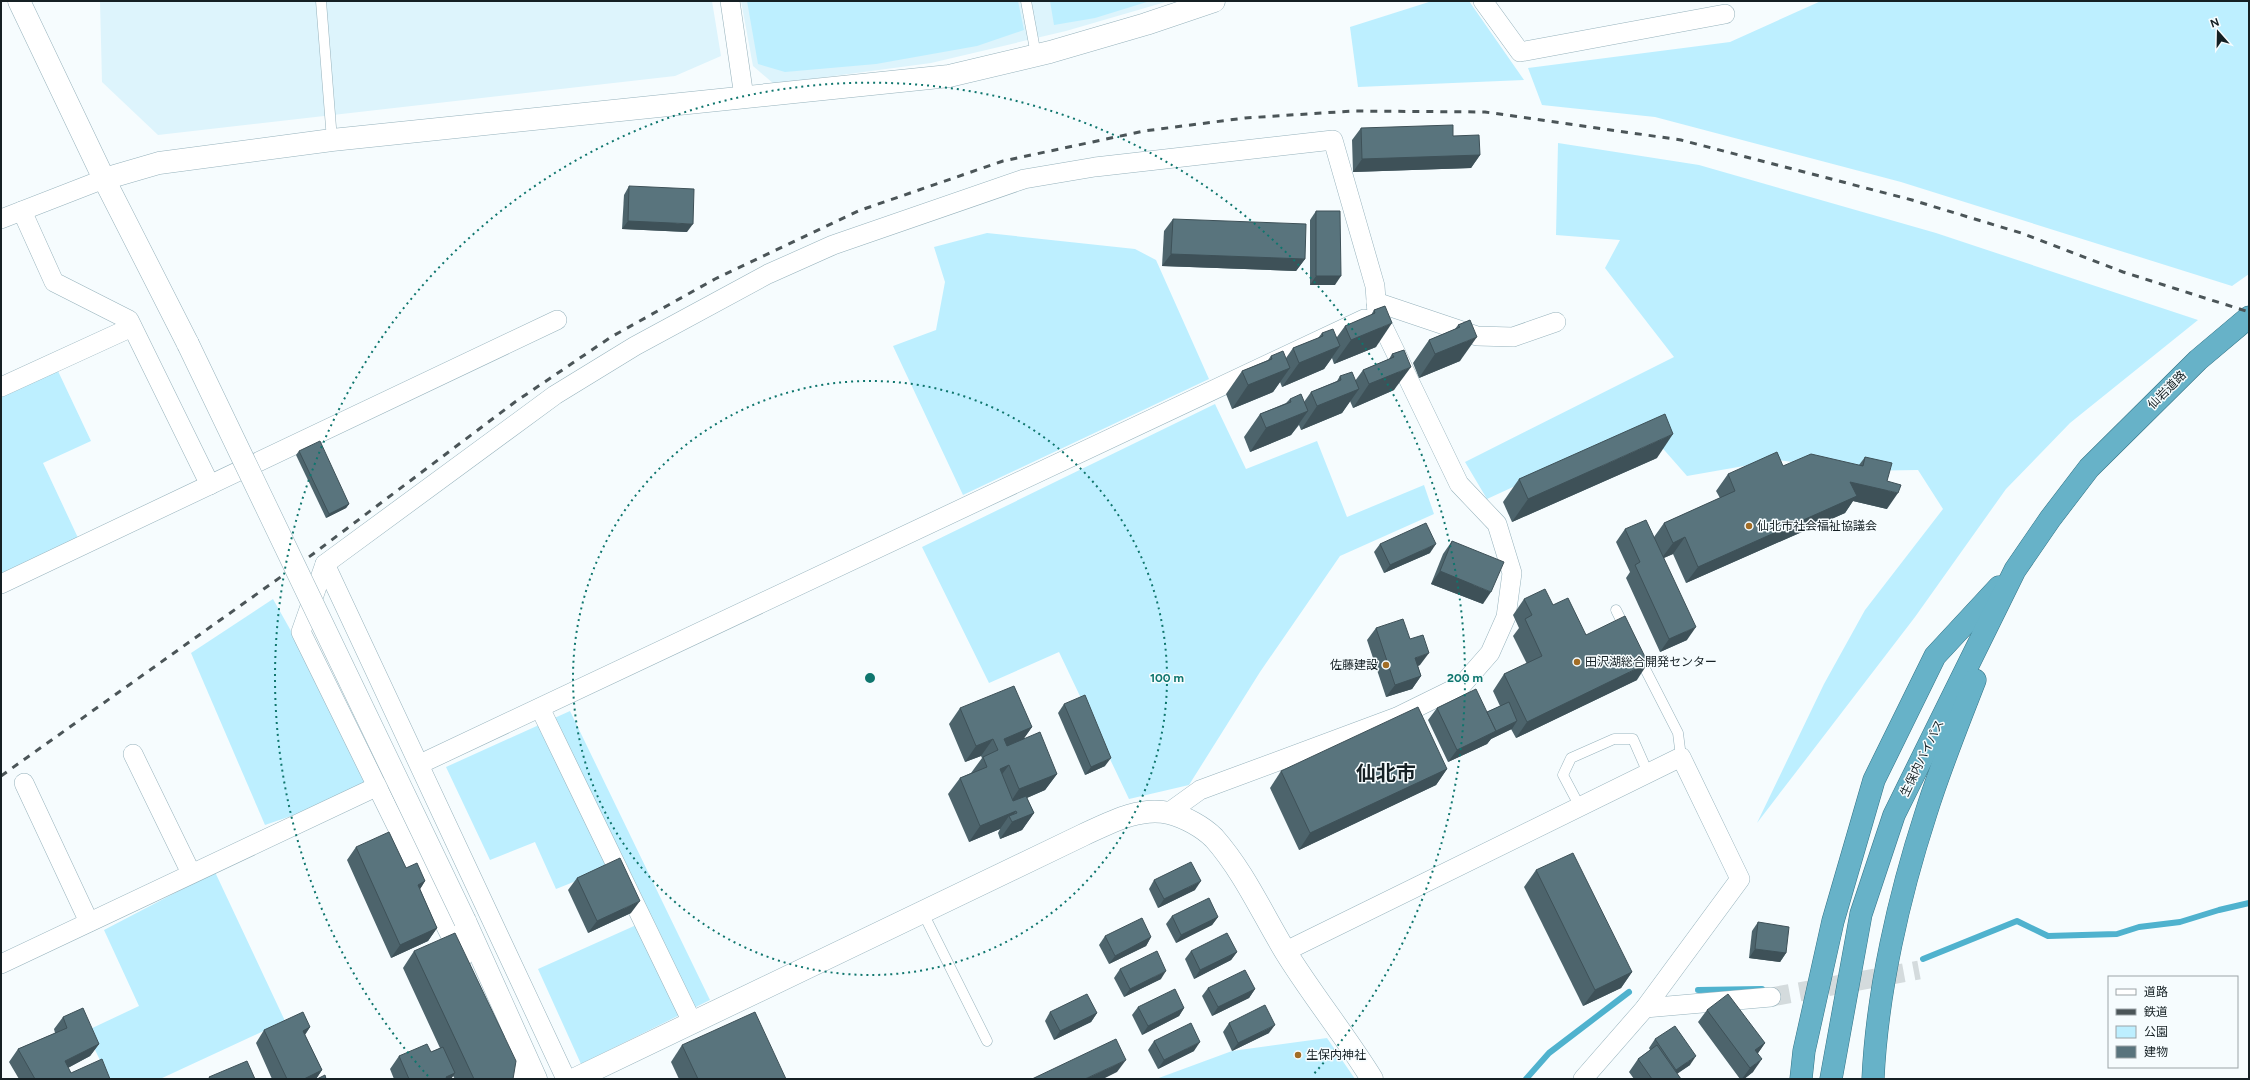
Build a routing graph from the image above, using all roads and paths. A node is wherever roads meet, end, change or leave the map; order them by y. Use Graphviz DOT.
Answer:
graph roads {
  1 [pos="19,1"];
  2 [pos="321,1"];
  3 [pos="730,1"];
  4 [pos="1026,1"];
  5 [pos="1214,1"];
  6 [pos="1484,1"];
  7 [pos="1725,14"];
  8 [pos="1036,55"];
  9 [pos="744,97"];
  10 [pos="332,140"];
  11 [pos="104,179"];
  12 [pos="22,211"];
  13 [pos="1,219"];
  14 [pos="1376,308"];
  15 [pos="2249,316"];
  16 [pos="557,320"];
  17 [pos="1556,322"];
  18 [pos="132,327"];
  19 [pos="1,387"];
  20 [pos="2089,468"];
  21 [pos="210,485"];
  22 [pos="325,564"];
  23 [pos="2015,570"];
  24 [pos="1,584"];
  25 [pos="1616,610"];
  26 [pos="540,708"];
  27 [pos="134,754"];
  28 [pos="1681,757"];
  29 [pos="420,764"];
  30 [pos="1648,773"];
  31 [pos="24,783"];
  32 [pos="378,786"];
  33 [pos="1580,807"];
  34 [pos="1168,813"];
  35 [pos="190,872"];
  36 [pos="922,912"];
  37 [pos="89,922"];
  38 [pos="1286,951"];
  39 [pos="1,964"];
  40 [pos="1771,997"];
  41 [pos="1645,1008"];
  42 [pos="692,1022"];
  43 [pos="987,1041"];
  44 [pos="520,1079"];
  45 [pos="536,1079"];
  46 [pos="566,1079"];
  47 [pos="575,1079"];
  48 [pos="1372,1079"];
  49 [pos="1583,1079"];
  50 [pos="1801,1079"];
  51 [pos="1831,1079"];
  52 [pos="1873,1079"];
  1 -- 11 [label="street"];
  2 -- 10 [label="lane"];
  3 -- 9 [label="street"];
  4 -- 8 [label="lane"];
  5 -- 8 [label="street"];
  6 -- 7 [label="street"];
  8 -- 9 [label="street"];
  9 -- 10 [label="street"];
  10 -- 11 [label="street"];
  11 -- 12 [label="street"];
  11 -- 45 [label="street, bridge"];
  12 -- 13 [label="street"];
  12 -- 18 [label="street"];
  14 -- 17 [label="street"];
  14 -- 22 [label="street"];
  14 -- 26 [label="street"];
  14 -- 34 [label="street"];
  15 -- 20 [label="highway, 仙岩道路"];
  16 -- 21 [label="street"];
  18 -- 19 [label="street"];
  18 -- 21 [label="street"];
  20 -- 23 [label="highway, 生保内バイパス"];
  21 -- 24 [label="street"];
  22 -- 29 [label="street"];
  22 -- 32 [label="street"];
  23 -- 50 [label="highway"];
  23 -- 51 [label="highway, 生保内バイパス"];
  23 -- 52 [label="highway"];
  25 -- 28 [label="lane"];
  26 -- 29 [label="street"];
  26 -- 42 [label="street"];
  27 -- 35 [label="street"];
  28 -- 30 [label="street"];
  28 -- 41 [label="street"];
  29 -- 46 [label="street"];
  30 -- 33 [label="street"];
  30 -- 33 [label="lane"];
  31 -- 37 [label="street"];
  32 -- 35 [label="street"];
  32 -- 44 [label="street"];
  33 -- 38 [label="street"];
  34 -- 36 [label="street"];
  34 -- 38 [label="street"];
  35 -- 37 [label="street"];
  36 -- 42 [label="street"];
  36 -- 43 [label="lane"];
  37 -- 39 [label="street"];
  38 -- 48 [label="street"];
  40 -- 41 [label="street"];
  41 -- 49 [label="street"];
  42 -- 47 [label="street"];
}
